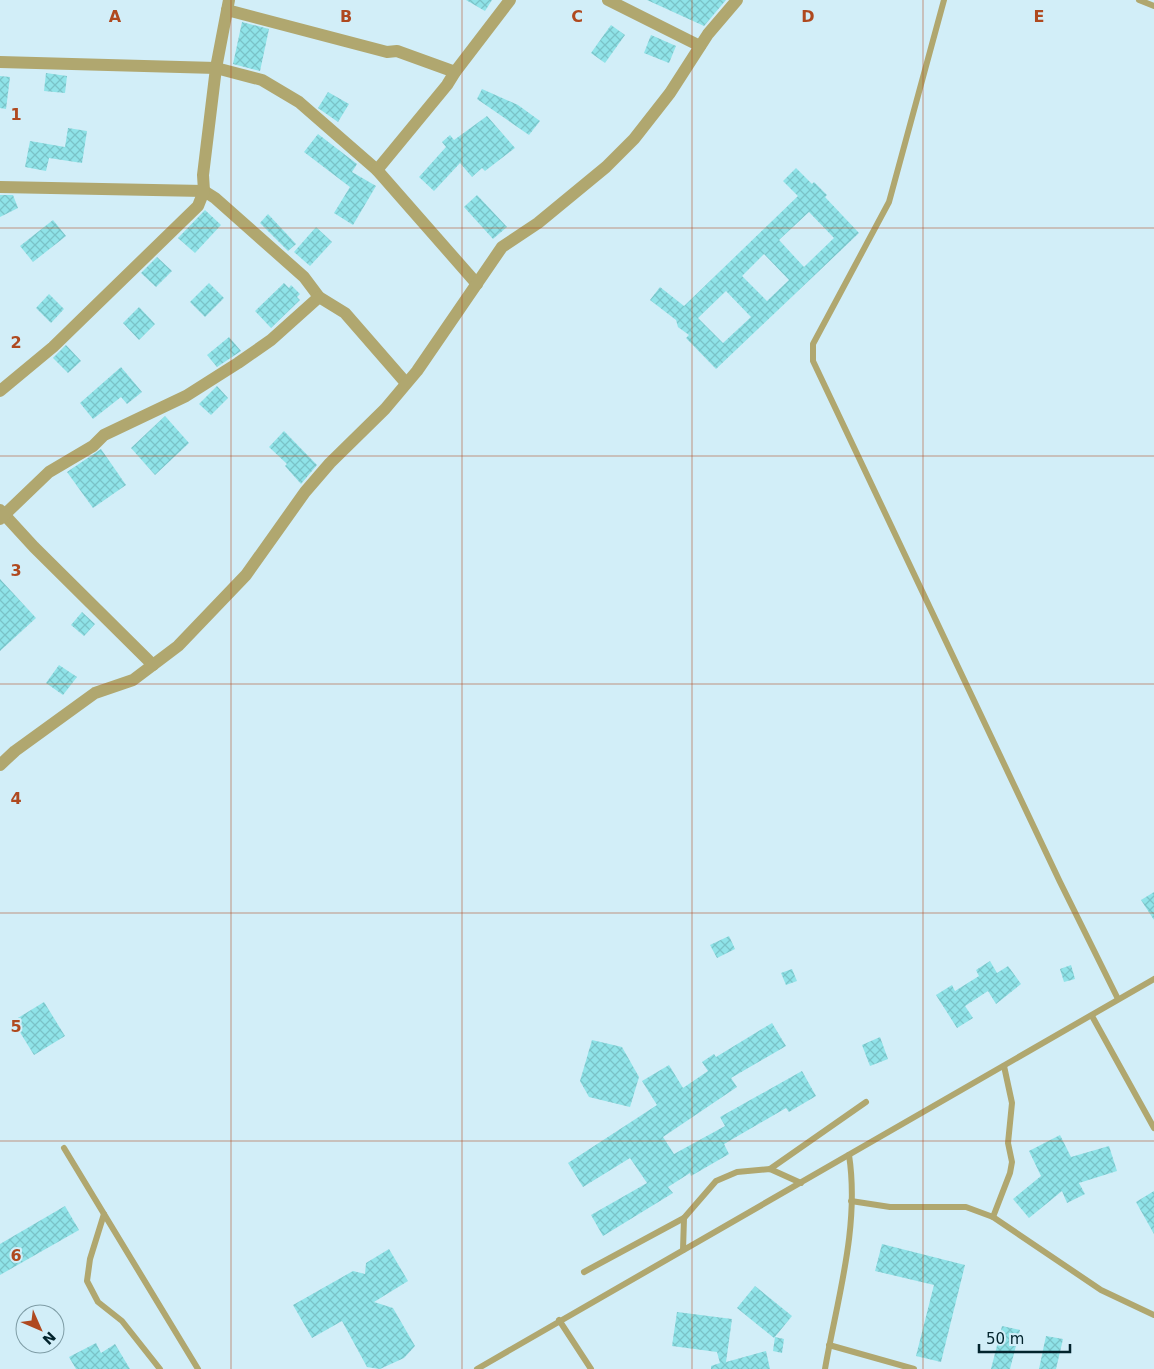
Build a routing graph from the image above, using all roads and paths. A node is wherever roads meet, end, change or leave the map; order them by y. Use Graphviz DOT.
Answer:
graph roads {
  1 [pos="510,0"];
  2 [pos="608,0"];
  3 [pos="736,0"];
  4 [pos="944,0"];
  5 [pos="1139,0"];
  6 [pos="228,5"];
  7 [pos="1154,6"];
  8 [pos="700,46"];
  9 [pos="0,62"];
  10 [pos="216,68"];
  11 [pos="455,72"];
  12 [pos="378,170"];
  13 [pos="0,187"];
  14 [pos="204,191"];
  15 [pos="477,284"];
  16 [pos="319,297"];
  17 [pos="406,384"];
  18 [pos="0,391"];
  19 [pos="2,514"];
  20 [pos="153,665"];
  21 [pos="0,765"];
  22 [pos="1154,979"];
  23 [pos="1118,999"];
  24 [pos="1092,1016"];
  25 [pos="1004,1066"];
  26 [pos="866,1102"];
  27 [pos="1154,1128"];
  28 [pos="64,1148"];
  29 [pos="849,1155"];
  30 [pos="770,1169"];
  31 [pos="801,1183"];
  32 [pos="851,1201"];
  33 [pos="104,1214"];
  34 [pos="993,1217"];
  35 [pos="684,1218"];
  36 [pos="683,1250"];
  37 [pos="584,1272"];
  38 [pos="1154,1315"];
  39 [pos="559,1320"];
  40 [pos="829,1345"];
  41 [pos="160,1369"];
  42 [pos="198,1369"];
  43 [pos="477,1369"];
  44 [pos="591,1369"];
  45 [pos="825,1369"];
  46 [pos="914,1369"];
  1 -- 11 [label="street"];
  2 -- 8 [label="street"];
  3 -- 8 [label="street"];
  4 -- 23 [label="lane"];
  5 -- 7 [label="lane"];
  6 -- 10 [label="street"];
  6 -- 11 [label="street"];
  8 -- 15 [label="street"];
  9 -- 10 [label="street"];
  10 -- 12 [label="street"];
  10 -- 14 [label="street"];
  11 -- 12 [label="street"];
  12 -- 15 [label="street"];
  13 -- 14 [label="street"];
  14 -- 16 [label="street"];
  14 -- 18 [label="street"];
  15 -- 17 [label="street"];
  16 -- 17 [label="street"];
  16 -- 19 [label="street"];
  17 -- 20 [label="street"];
  19 -- 20 [label="street"];
  20 -- 21 [label="street"];
  22 -- 23 [label="lane"];
  23 -- 24 [label="lane"];
  24 -- 25 [label="lane"];
  24 -- 27 [label="lane"];
  25 -- 29 [label="lane"];
  25 -- 34 [label="lane"];
  26 -- 30 [label="lane"];
  28 -- 33 [label="lane"];
  29 -- 31 [label="lane"];
  29 -- 32 [label="lane"];
  30 -- 31 [label="lane"];
  30 -- 35 [label="lane"];
  31 -- 36 [label="lane"];
  32 -- 34 [label="lane"];
  32 -- 40 [label="lane"];
  33 -- 41 [label="lane"];
  33 -- 42 [label="lane"];
  34 -- 38 [label="lane"];
  35 -- 36 [label="lane"];
  35 -- 37 [label="lane"];
  36 -- 39 [label="lane"];
  39 -- 43 [label="lane"];
  39 -- 44 [label="lane"];
  40 -- 45 [label="lane"];
  40 -- 46 [label="lane"];
}
